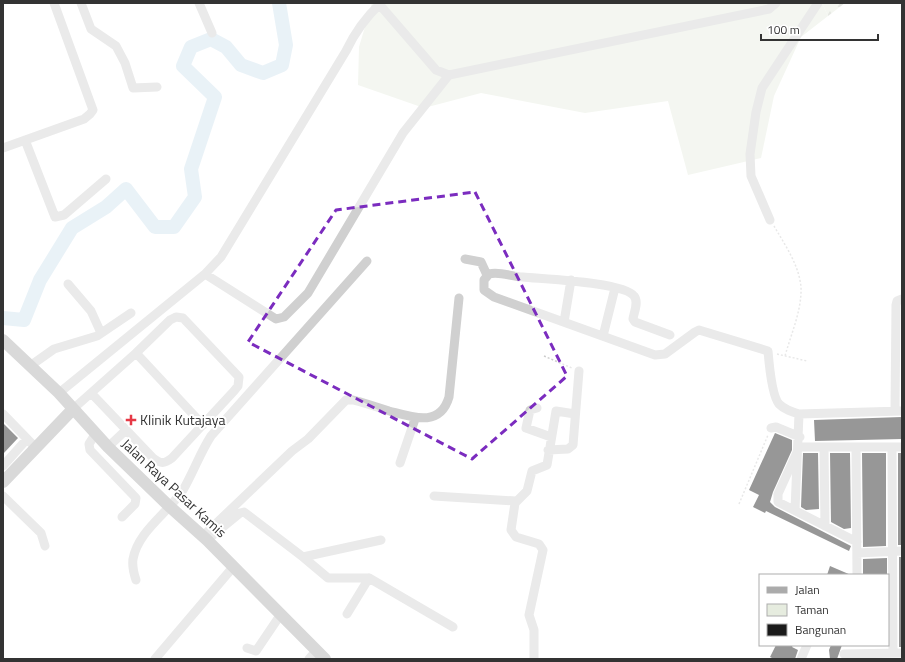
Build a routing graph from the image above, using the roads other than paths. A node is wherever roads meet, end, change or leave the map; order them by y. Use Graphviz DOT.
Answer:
graph roads {
  1 [pos="54,3"];
  2 [pos="81,3"];
  3 [pos="199,3"];
  4 [pos="776,3"];
  5 [pos="818,3"];
  6 [pos="380,4"];
  7 [pos="212,33"];
  8 [pos="449,75"];
  9 [pos="157,87"];
  10 [pos="25,140"];
  11 [pos="3,148"];
  12 [pos="106,179"];
  13 [pos="770,220"];
  14 [pos="465,259"];
  15 [pos="367,261"];
  16 [pos="205,274"];
  17 [pos="487,275"];
  18 [pos="571,280"];
  19 [pos="68,284"];
  20 [pos="615,288"];
  21 [pos="459,298"];
  22 [pos="902,299"];
  23 [pos="130,312"];
  24 [pos="564,322"];
  25 [pos="101,333"];
  26 [pos="670,335"];
  27 [pos="603,336"];
  28 [pos="3,340"];
  29 [pos="136,353"];
  30 [pos="30,366"];
  31 [pos="579,371"];
  32 [pos="59,393"];
  33 [pos="92,394"];
  34 [pos="537,408"];
  35 [pos="74,409"];
  36 [pos="899,411"];
  37 [pos="3,414"];
  38 [pos="575,414"];
  39 [pos="800,414"];
  40 [pos="415,419"];
  41 [pos="203,425"];
  42 [pos="771,428"];
  43 [pos="125,431"];
  44 [pos="96,434"];
  45 [pos="551,437"];
  46 [pos="800,437"];
  47 [pos="31,443"];
  48 [pos="108,447"];
  49 [pos="897,447"];
  50 [pos="798,448"];
  51 [pos="824,448"];
  52 [pos="856,448"];
  53 [pos="548,450"];
  54 [pos="400,463"];
  55 [pos="3,466"];
  56 [pos="3,482"];
  57 [pos="434,496"];
  58 [pos="4,500"];
  59 [pos="516,501"];
  60 [pos="169,506"];
  61 [pos="795,510"];
  62 [pos="122,517"];
  63 [pos="825,526"];
  64 [pos="205,538"];
  65 [pos="382,540"];
  66 [pos="857,542"];
  67 [pos="45,546"];
  68 [pos="892,551"];
  69 [pos="902,551"];
  70 [pos="857,553"];
  71 [pos="303,557"];
  72 [pos="234,566"];
  73 [pos="857,574"];
  74 [pos="369,578"];
  75 [pos="136,580"];
  76 [pos="281,614"];
  77 [pos="347,614"];
  78 [pos="453,627"];
  79 [pos="806,646"];
  80 [pos="848,646"];
  81 [pos="246,648"];
  82 [pos="858,649"];
  83 [pos="898,653"];
  84 [pos="317,656"];
  85 [pos="844,656"];
  86 [pos="155,659"];
  87 [pos="534,659"];
  88 [pos="800,659"];
  1 -- 10 [label="street"];
  2 -- 9 [label="street"];
  3 -- 7 [label="street"];
  4 -- 8 [label="street"];
  5 -- 13 [label="street"];
  6 -- 8 [label="street"];
  6 -- 16 [label="street"];
  8 -- 16 [label="street"];
  10 -- 11 [label="street"];
  10 -- 12 [label="street"];
  14 -- 17 [label="street"];
  15 -- 60 [label="street"];
  16 -- 32 [label="street"];
  17 -- 18 [label="street"];
  17 -- 24 [label="street"];
  18 -- 20 [label="street"];
  18 -- 24 [label="street"];
  19 -- 25 [label="street"];
  20 -- 26 [label="street"];
  20 -- 27 [label="street"];
  21 -- 40 [label="street"];
  22 -- 36 [label="street"];
  23 -- 25 [label="street"];
  24 -- 27 [label="street"];
  25 -- 30 [label="street"];
  27 -- 39 [label="street"];
  28 -- 30 [label="main road, Jalan Raya Pasar Kamis"];
  29 -- 33 [label="street"];
  29 -- 41 [label="street"];
  29 -- 41 [label="street"];
  30 -- 32 [label="main road, Jalan Raya Pasar Kamis"];
  31 -- 38 [label="street"];
  32 -- 35 [label="main road, Jalan Raya Pasar Kamis"];
  33 -- 35 [label="street"];
  33 -- 43 [label="street"];
  34 -- 45 [label="street"];
  35 -- 44 [label="main road, Jalan Raya Pasar Kamis"];
  35 -- 47 [label="main road"];
  36 -- 39 [label="street"];
  37 -- 47 [label="street"];
  38 -- 45 [label="street"];
  38 -- 53 [label="street"];
  39 -- 46 [label="street"];
  40 -- 54 [label="street"];
  40 -- 64 [label="street"];
  41 -- 43 [label="street"];
  42 -- 46 [label="street"];
  43 -- 48 [label="street"];
  44 -- 48 [label="main road, Jalan Raya Pasar Kamis"];
  44 -- 62 [label="street"];
  45 -- 53 [label="street"];
  46 -- 50 [label="street"];
  47 -- 55 [label="street"];
  47 -- 56 [label="main road"];
  48 -- 60 [label="main road, Jalan Raya Pasar Kamis"];
  49 -- 52 [label="street"];
  49 -- 68 [label="street"];
  50 -- 51 [label="street"];
  50 -- 61 [label="street"];
  50 -- 61 [label="street"];
  51 -- 52 [label="street"];
  51 -- 63 [label="street"];
  52 -- 66 [label="street"];
  53 -- 59 [label="street"];
  57 -- 59 [label="street"];
  58 -- 67 [label="street"];
  59 -- 87 [label="street"];
  60 -- 64 [label="main road, Jalan Raya Pasar Kamis"];
  60 -- 75 [label="street"];
  61 -- 63 [label="street"];
  63 -- 66 [label="street"];
  64 -- 71 [label="street"];
  64 -- 72 [label="main road, Jalan Raya Pasar Kamis"];
  65 -- 71 [label="street"];
  66 -- 70 [label="street"];
  68 -- 69 [label="street"];
  68 -- 70 [label="street"];
  68 -- 83 [label="street"];
  70 -- 73 [label="street"];
  71 -- 74 [label="street"];
  72 -- 76 [label="main road, Jalan Raya Pasar Kamis"];
  72 -- 86 [label="street"];
  74 -- 77 [label="street"];
  74 -- 78 [label="street"];
  76 -- 81 [label="street"];
  76 -- 84 [label="main road, Jalan Raya Pasar Kamis"];
  79 -- 88 [label="street"];
  80 -- 85 [label="street"];
  82 -- 83 [label="street"];
  82 -- 85 [label="street"];
}
